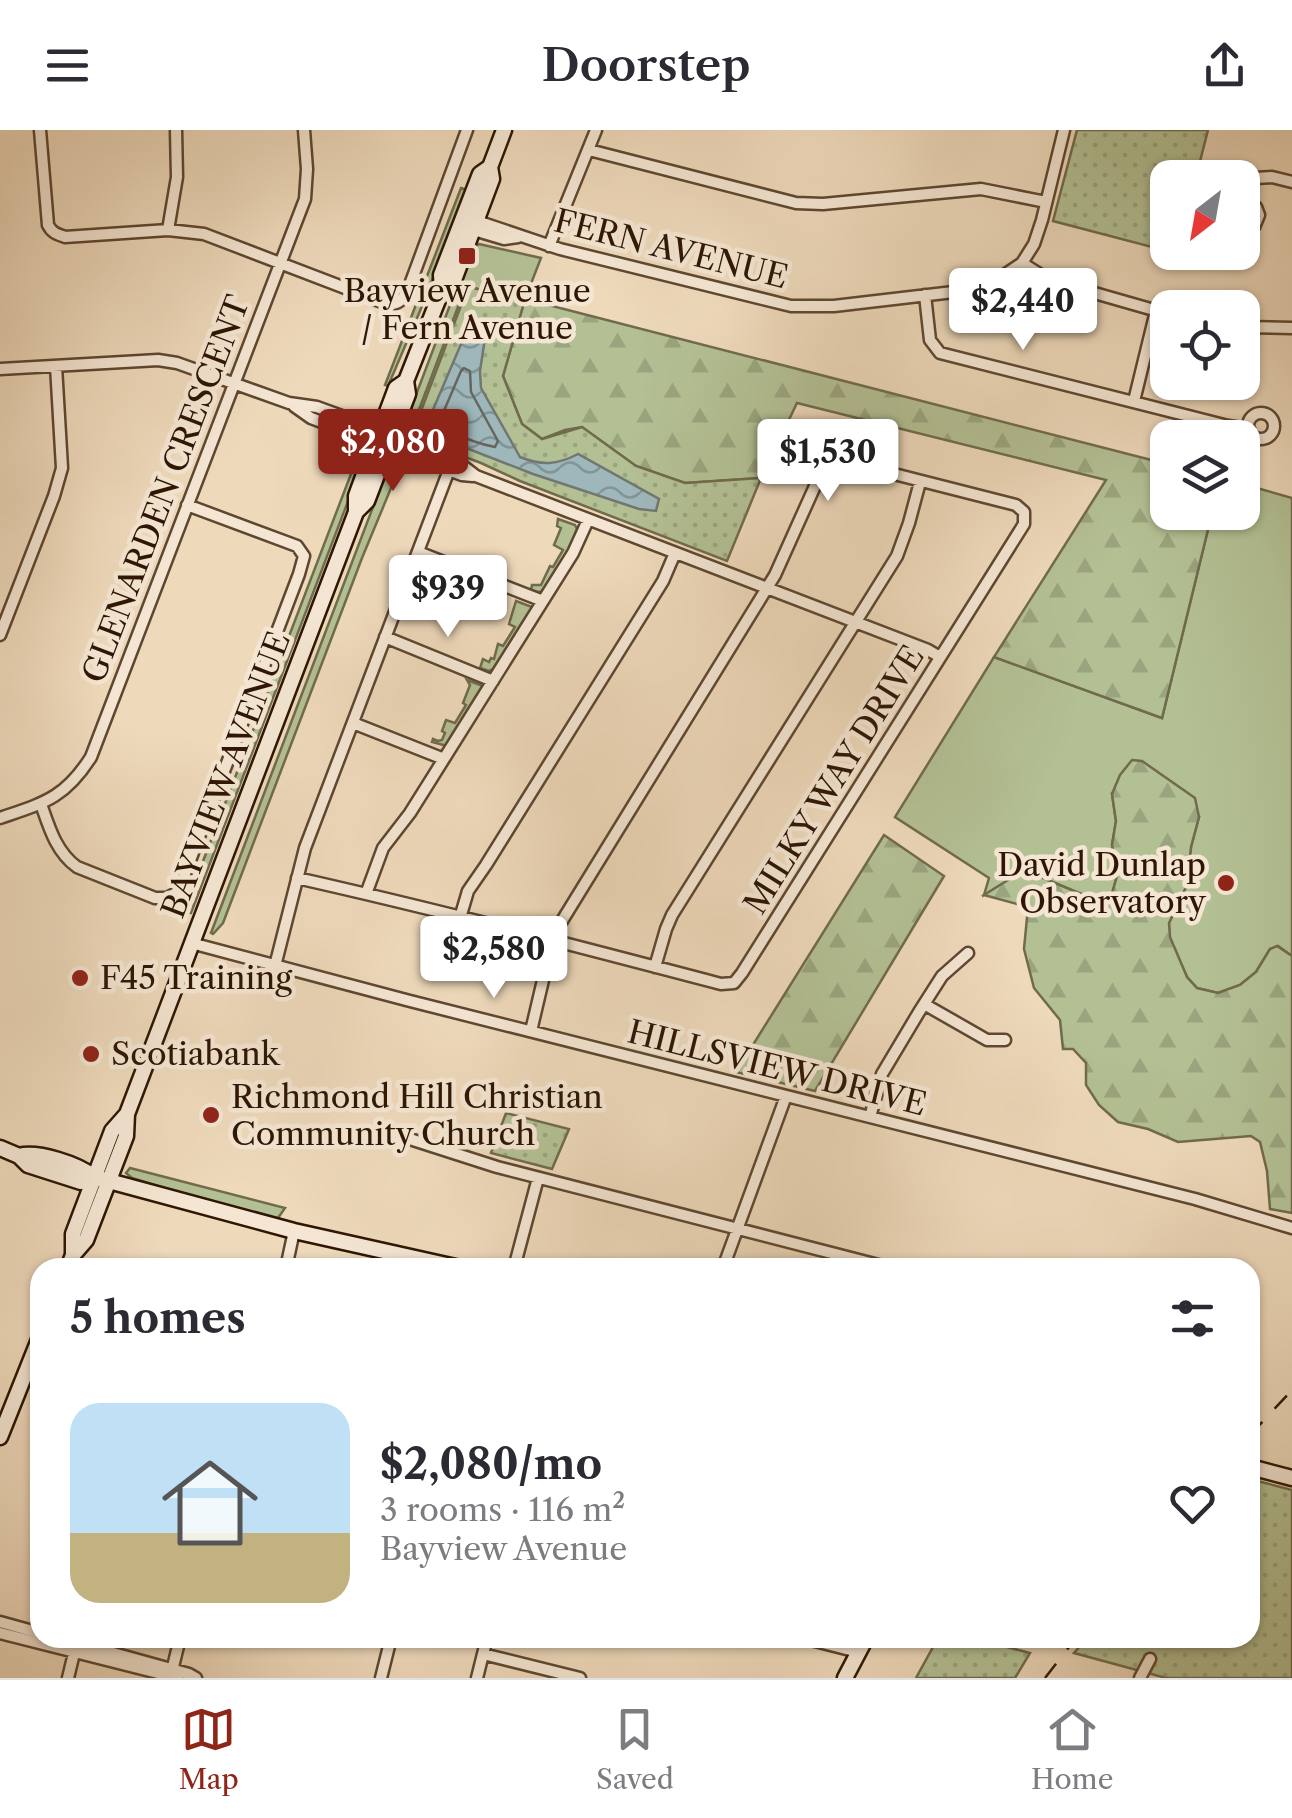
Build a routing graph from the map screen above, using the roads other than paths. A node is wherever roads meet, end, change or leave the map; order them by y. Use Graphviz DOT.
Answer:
graph roads {
  1 [pos="40,130"];
  2 [pos="176,130"];
  3 [pos="304,130"];
  4 [pos="467,130"];
  5 [pos="504,130"];
  6 [pos="596,130"];
  7 [pos="1064,130"];
  8 [pos="588,150"];
  9 [pos="1260,178"];
  10 [pos="1292,182"];
  11 [pos="1046,202"];
  12 [pos="469,223"];
  13 [pos="168,230"];
  14 [pos="549,246"];
  15 [pos="279,262"];
  16 [pos="1022,263"];
  17 [pos="925,295"];
  18 [pos="1150,309"];
  19 [pos="1260,327"];
  20 [pos="1292,328"];
  21 [pos="1150,350"];
  22 [pos="56,366"];
  23 [pos="0,370"];
  24 [pos="234,382"];
  25 [pos="1134,401"];
  26 [pos="1205,420"];
  27 [pos="384,439"];
  28 [pos="449,470"];
  29 [pos="476,476"];
  30 [pos="920,482"];
  31 [pos="187,505"];
  32 [pos="588,520"];
  33 [pos="418,552"];
  34 [pos="674,553"];
  35 [pos="767,588"];
  36 [pos="543,600"];
  37 [pos="855,622"];
  38 [pos="0,635"];
  39 [pos="385,638"];
  40 [pos="940,657"];
  41 [pos="493,680"];
  42 [pos="352,723"];
  43 [pos="444,759"];
  44 [pos="41,804"];
  45 [pos="0,818"];
  46 [pos="297,878"];
  47 [pos="366,894"];
  48 [pos="460,918"];
  49 [pos="552,942"];
  50 [pos="191,943"];
  51 [pos="968,953"];
  52 [pos="275,966"];
  53 [pos="656,967"];
  54 [pos="924,1004"];
  55 [pos="530,1031"];
  56 [pos="1005,1040"];
  57 [pos="786,1096"];
  58 [pos="870,1117"];
  59 [pos="413,1140"];
  60 [pos="0,1148"];
  61 [pos="538,1178"];
  62 [pos="101,1179"];
  63 [pos="739,1228"];
  64 [pos="1292,1228"];
  65 [pos="294,1231"];
  66 [pos="70,1258"];
  67 [pos="288,1258"];
  68 [pos="388,1258"];
  69 [pos="517,1258"];
  70 [pos="728,1258"];
  71 [pos="852,1258"];
  72 [pos="30,1362"];
  73 [pos="0,1437"];
  74 [pos="1260,1470"];
  75 [pos="1292,1478"];
  76 [pos="0,1622"];
  77 [pos="30,1630"];
  78 [pos="0,1633"];
  79 [pos="30,1639"];
  80 [pos="75,1648"];
  81 [pos="79,1648"];
  82 [pos="178,1648"];
  83 [pos="388,1648"];
  84 [pos="485,1648"];
  85 [pos="843,1648"];
  86 [pos="860,1648"];
  87 [pos="858,1652"];
  88 [pos="483,1654"];
  89 [pos="1150,1659"];
  90 [pos="174,1674"];
  91 [pos="68,1678"];
  92 [pos="196,1678"];
  93 [pos="381,1678"];
  94 [pos="477,1678"];
  95 [pos="580,1678"];
  96 [pos="846,1678"];
  97 [pos="1140,1678"];
  1 -- 13 [label="street"];
  2 -- 13 [label="street"];
  3 -- 15 [label="street, GLENARDEN CRESCENT"];
  4 -- 15 [label="street"];
  5 -- 12 [label="main road, BAYVIEW AVENUE"];
  6 -- 8 [label="street"];
  7 -- 11 [label="street"];
  8 -- 11 [label="street"];
  8 -- 14 [label="street"];
  9 -- 10 [label="street"];
  11 -- 16 [label="street"];
  12 -- 14 [label="street, FERN AVENUE"];
  12 -- 27 [label="main road, BAYVIEW AVENUE"];
  13 -- 15 [label="street"];
  14 -- 17 [label="street, FERN AVENUE"];
  15 -- 24 [label="street, GLENARDEN CRESCENT"];
  16 -- 17 [label="street, FERN AVENUE"];
  16 -- 18 [label="street"];
  17 -- 25 [label="street"];
  19 -- 20 [label="street"];
  21 -- 25 [label="street"];
  22 -- 23 [label="street"];
  22 -- 24 [label="street"];
  22 -- 38 [label="street"];
  24 -- 27 [label="street"];
  24 -- 31 [label="street, GLENARDEN CRESCENT"];
  25 -- 26 [label="street"];
  27 -- 28 [label="street"];
  27 -- 29 [label="street"];
  27 -- 50 [label="main road, BAYVIEW AVENUE"];
  28 -- 29 [label="street"];
  28 -- 33 [label="street"];
  29 -- 32 [label="street"];
  30 -- 35 [label="street, MILKY WAY DRIVE"];
  30 -- 37 [label="street"];
  30 -- 40 [label="street, MILKY WAY DRIVE"];
  31 -- 44 [label="street, GLENARDEN CRESCENT"];
  31 -- 44 [label="street"];
  32 -- 34 [label="street"];
  32 -- 36 [label="street"];
  33 -- 36 [label="street"];
  33 -- 39 [label="street"];
  34 -- 35 [label="street"];
  34 -- 48 [label="street"];
  35 -- 37 [label="street"];
  35 -- 49 [label="street"];
  36 -- 41 [label="street"];
  37 -- 40 [label="street"];
  37 -- 53 [label="street"];
  39 -- 41 [label="street"];
  39 -- 42 [label="street"];
  40 -- 53 [label="street, MILKY WAY DRIVE"];
  41 -- 43 [label="street"];
  42 -- 43 [label="street"];
  42 -- 46 [label="street"];
  43 -- 47 [label="street"];
  44 -- 45 [label="street, GLENARDEN CRESCENT"];
  46 -- 47 [label="street, MILKY WAY DRIVE"];
  46 -- 52 [label="street"];
  47 -- 48 [label="street, MILKY WAY DRIVE"];
  48 -- 49 [label="street, MILKY WAY DRIVE"];
  49 -- 53 [label="street, MILKY WAY DRIVE"];
  49 -- 55 [label="street"];
  50 -- 52 [label="street, HILLSVIEW DRIVE"];
  50 -- 62 [label="main road, BAYVIEW AVENUE"];
  51 -- 54 [label="street"];
  52 -- 55 [label="street, HILLSVIEW DRIVE"];
  54 -- 56 [label="street"];
  54 -- 58 [label="street"];
  55 -- 57 [label="street, HILLSVIEW DRIVE"];
  57 -- 58 [label="street, HILLSVIEW DRIVE"];
  57 -- 63 [label="street"];
  58 -- 64 [label="street, HILLSVIEW DRIVE"];
  59 -- 61 [label="street"];
  60 -- 62 [label="main road"];
  61 -- 63 [label="street"];
  61 -- 69 [label="street"];
  62 -- 65 [label="main road"];
  62 -- 66 [label="main road, BAYVIEW AVENUE"];
  63 -- 70 [label="street"];
  63 -- 71 [label="street"];
  65 -- 67 [label="street"];
  65 -- 68 [label="main road"];
  72 -- 73 [label="main road"];
  74 -- 75 [label="main road"];
  76 -- 77 [label="street"];
  78 -- 79 [label="street"];
  80 -- 91 [label="street"];
  81 -- 90 [label="street"];
  82 -- 90 [label="street"];
  83 -- 93 [label="street"];
  84 -- 88 [label="street"];
  85 -- 87 [label="street"];
  86 -- 87 [label="main road"];
  87 -- 96 [label="main road"];
  88 -- 94 [label="street"];
  88 -- 95 [label="street"];
  89 -- 97 [label="street"];
  90 -- 92 [label="street"];
}
